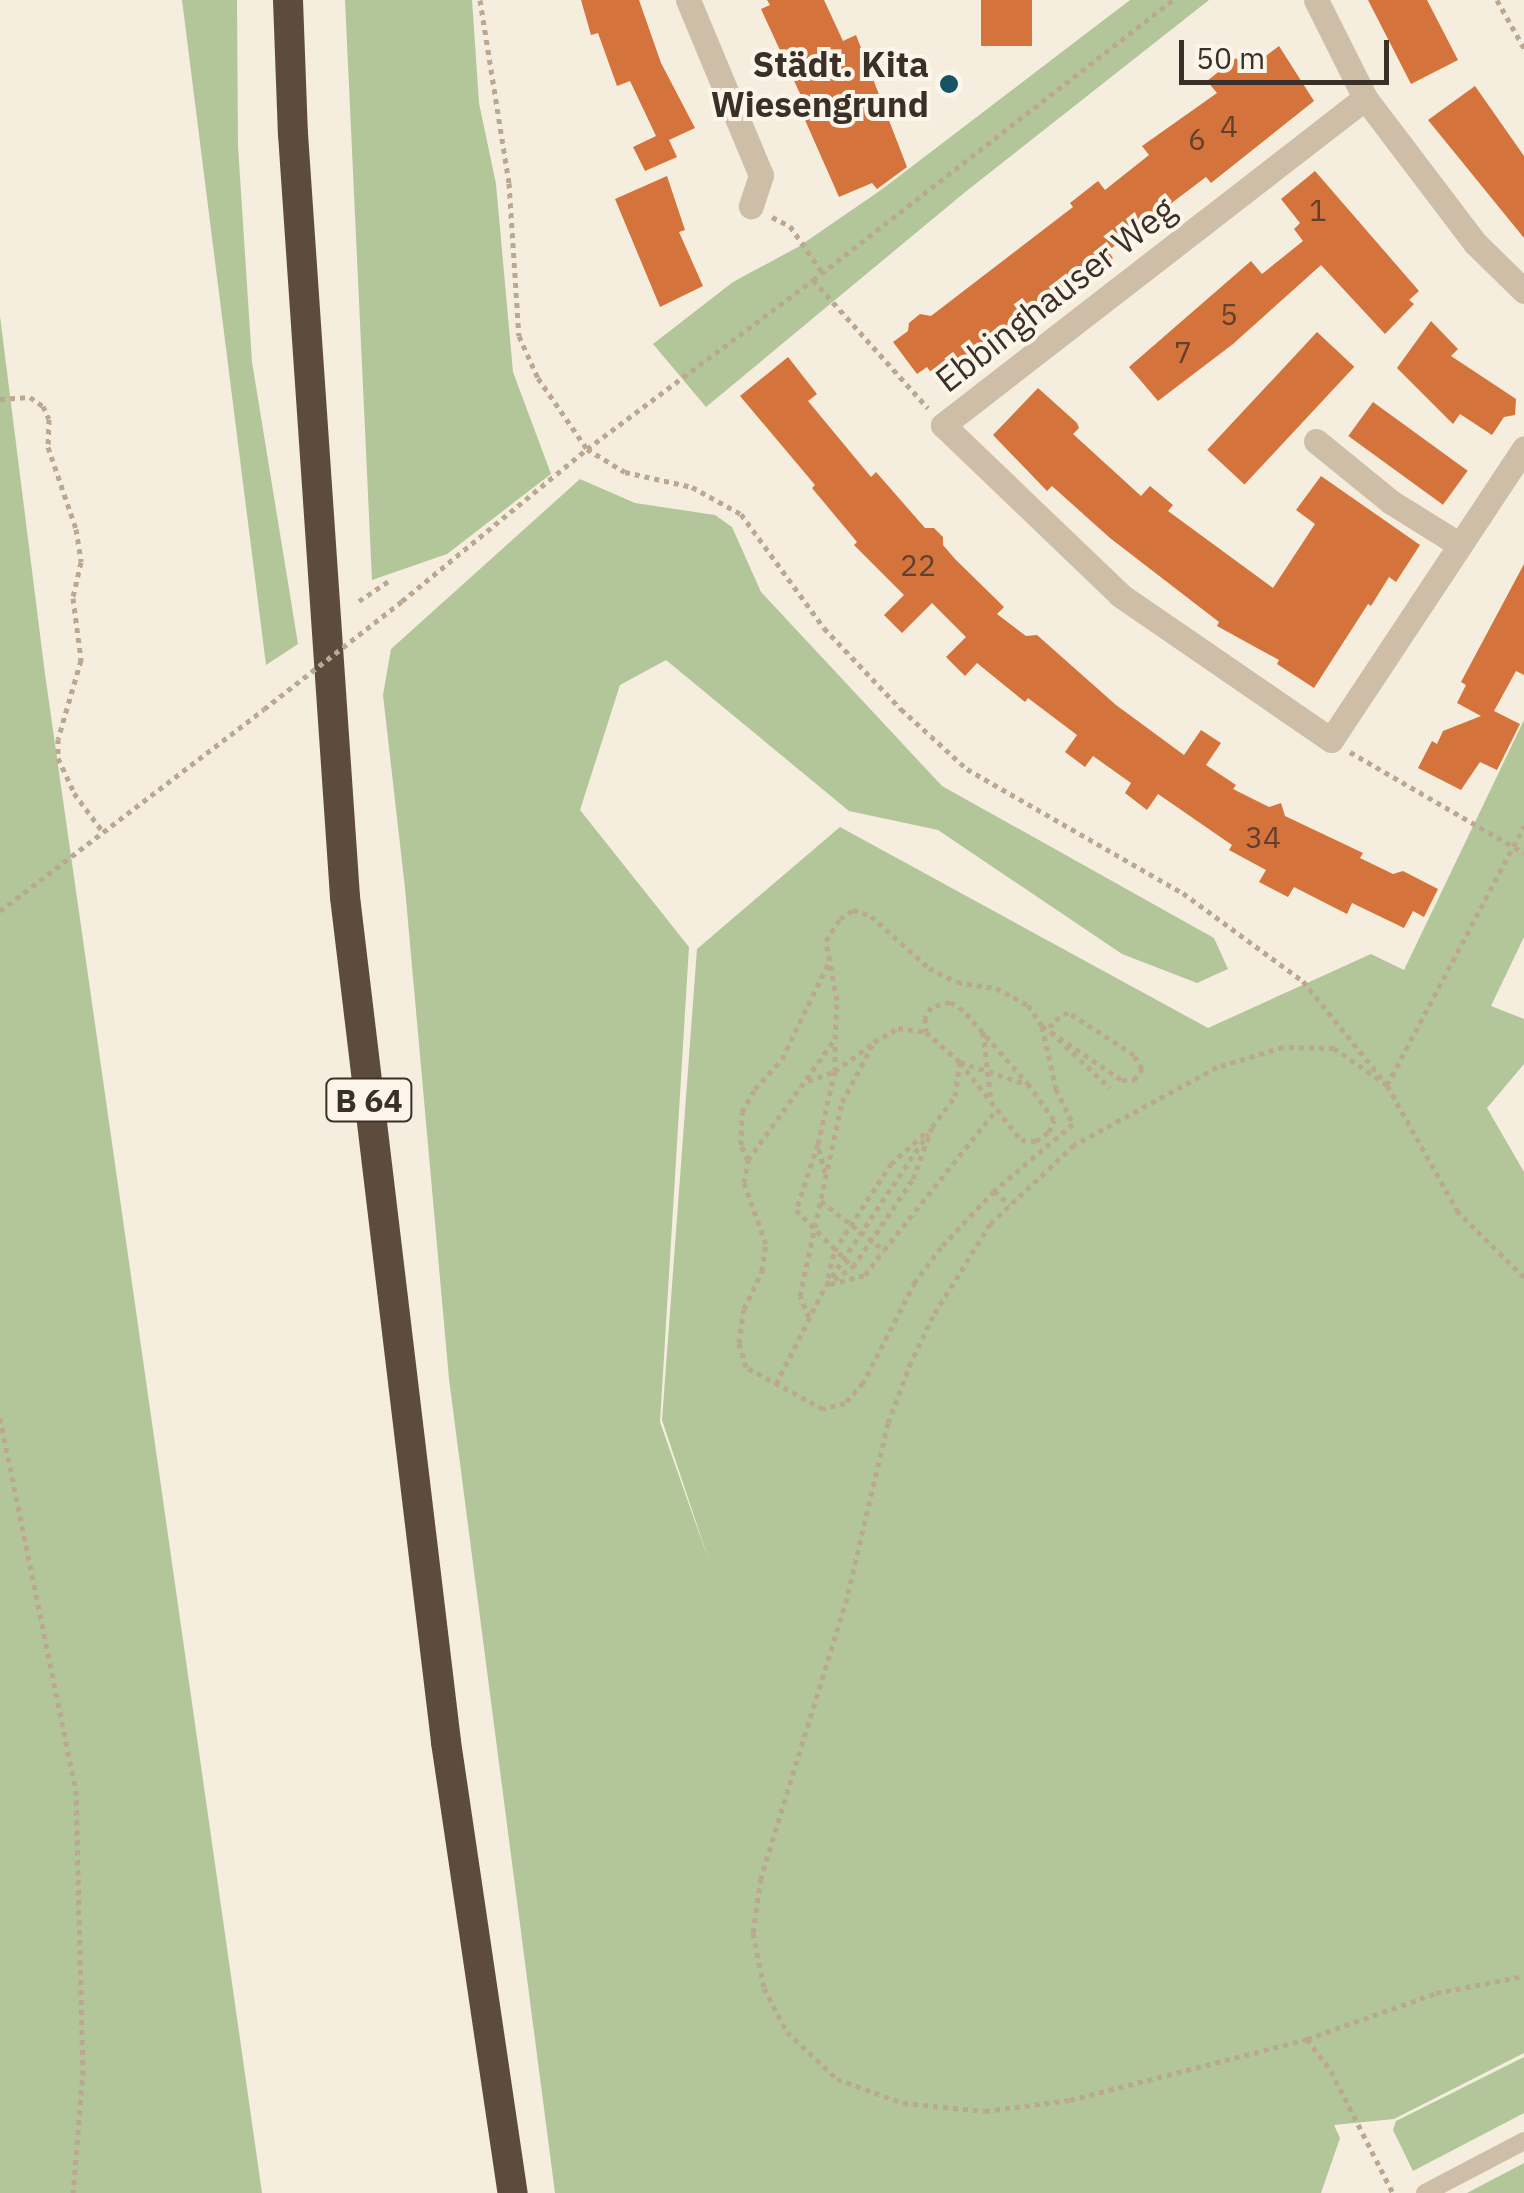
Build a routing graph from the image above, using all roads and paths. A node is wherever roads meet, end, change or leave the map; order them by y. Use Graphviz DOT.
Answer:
graph roads {
  1 [pos="288,0"];
  2 [pos="480,0"];
  3 [pos="688,0"];
  4 [pos="1174,0"];
  5 [pos="1316,0"];
  6 [pos="1497,0"];
  7 [pos="1524,48"];
  8 [pos="1365,98"];
  9 [pos="751,206"];
  10 [pos="822,272"];
  11 [pos="813,280"];
  12 [pos="1524,292"];
  13 [pos="0,399"];
  14 [pos="943,425"];
  15 [pos="1316,441"];
  16 [pos="1524,448"];
  17 [pos="586,449"];
  18 [pos="1460,544"];
  19 [pos="390,580"];
  20 [pos="359,601"];
  21 [pos="1330,740"];
  22 [pos="1524,826"];
  23 [pos="102,832"];
  24 [pos="1512,849"];
  25 [pos="1524,853"];
  26 [pos="0,911"];
  27 [pos="828,964"];
  28 [pos="1042,1026"];
  29 [pos="926,1032"];
  30 [pos="983,1032"];
  31 [pos="1051,1032"];
  32 [pos="835,1039"];
  33 [pos="874,1042"];
  34 [pos="960,1062"];
  35 [pos="986,1070"];
  36 [pos="835,1071"];
  37 [pos="806,1082"];
  38 [pos="1029,1085"];
  39 [pos="1387,1085"];
  40 [pos="1110,1088"];
  41 [pos="994,1107"];
  42 [pos="932,1127"];
  43 [pos="818,1144"];
  44 [pos="748,1160"];
  45 [pos="826,1176"];
  46 [pos="994,1191"];
  47 [pos="821,1201"];
  48 [pos="1010,1205"];
  49 [pos="851,1225"];
  50 [pos="861,1232"];
  51 [pos="814,1233"];
  52 [pos="871,1240"];
  53 [pos="834,1250"];
  54 [pos="884,1250"];
  55 [pos="843,1259"];
  56 [pos="852,1267"];
  57 [pos="1524,1277"];
  58 [pos="826,1285"];
  59 [pos="809,1317"];
  60 [pos="776,1384"];
  61 [pos="0,1418"];
  62 [pos="1524,1976"];
  63 [pos="1307,2038"];
  64 [pos="1524,2141"];
  65 [pos="73,2193"];
  66 [pos="514,2193"];
  67 [pos="1393,2193"];
  68 [pos="1425,2193"];
  1 -- 66 [label="highway, B 64"];
  2 -- 17 [label="path"];
  3 -- 9 [label="street"];
  4 -- 10 [label="path"];
  5 -- 8 [label="street"];
  6 -- 7 [label="path"];
  8 -- 12 [label="street"];
  8 -- 14 [label="street, Ebbinghauser Weg"];
  9 -- 10 [label="path"];
  10 -- 11 [label="path"];
  11 -- 14 [label="path"];
  11 -- 17 [label="path"];
  13 -- 23 [label="path"];
  14 -- 21 [label="street, Ebbinghauser Weg"];
  15 -- 18 [label="street"];
  16 -- 18 [label="street"];
  17 -- 23 [label="path, bridge"];
  17 -- 39 [label="path"];
  18 -- 21 [label="street"];
  19 -- 20 [label="path"];
  21 -- 24 [label="path"];
  22 -- 24 [label="path"];
  23 -- 26 [label="path"];
  24 -- 25 [label="path"];
  24 -- 39 [label="path"];
  27 -- 28 [label="path"];
  27 -- 32 [label="path"];
  27 -- 44 [label="path"];
  28 -- 31 [label="path"];
  28 -- 46 [label="path"];
  29 -- 30 [label="path"];
  29 -- 33 [label="path"];
  29 -- 34 [label="path"];
  30 -- 35 [label="path"];
  30 -- 38 [label="path"];
  31 -- 31 [label="path"];
  31 -- 40 [label="path"];
  32 -- 36 [label="path"];
  32 -- 37 [label="path"];
  33 -- 36 [label="path"];
  33 -- 45 [label="path"];
  34 -- 35 [label="path"];
  34 -- 41 [label="path"];
  34 -- 42 [label="path"];
  35 -- 38 [label="path"];
  35 -- 41 [label="path"];
  36 -- 37 [label="path"];
  36 -- 43 [label="path"];
  37 -- 44 [label="path"];
  38 -- 41 [label="path"];
  39 -- 48 [label="path"];
  39 -- 57 [label="path"];
  41 -- 54 [label="path"];
  42 -- 49 [label="path"];
  42 -- 50 [label="path"];
  42 -- 52 [label="path"];
  43 -- 45 [label="path"];
  43 -- 51 [label="path"];
  44 -- 60 [label="path"];
  45 -- 47 [label="path"];
  46 -- 48 [label="path"];
  46 -- 60 [label="path"];
  47 -- 49 [label="path"];
  47 -- 51 [label="path"];
  48 -- 63 [label="path"];
  49 -- 50 [label="path"];
  49 -- 53 [label="path"];
  50 -- 52 [label="path"];
  50 -- 55 [label="path"];
  51 -- 53 [label="path"];
  51 -- 59 [label="path"];
  52 -- 54 [label="path"];
  52 -- 56 [label="path"];
  53 -- 55 [label="path"];
  53 -- 58 [label="path"];
  54 -- 58 [label="path"];
  55 -- 56 [label="path"];
  55 -- 58 [label="path"];
  56 -- 58 [label="path"];
  58 -- 59 [label="path"];
  59 -- 60 [label="path"];
  61 -- 65 [label="path"];
  62 -- 63 [label="path"];
  63 -- 67 [label="path"];
  64 -- 68 [label="lane"];
}
